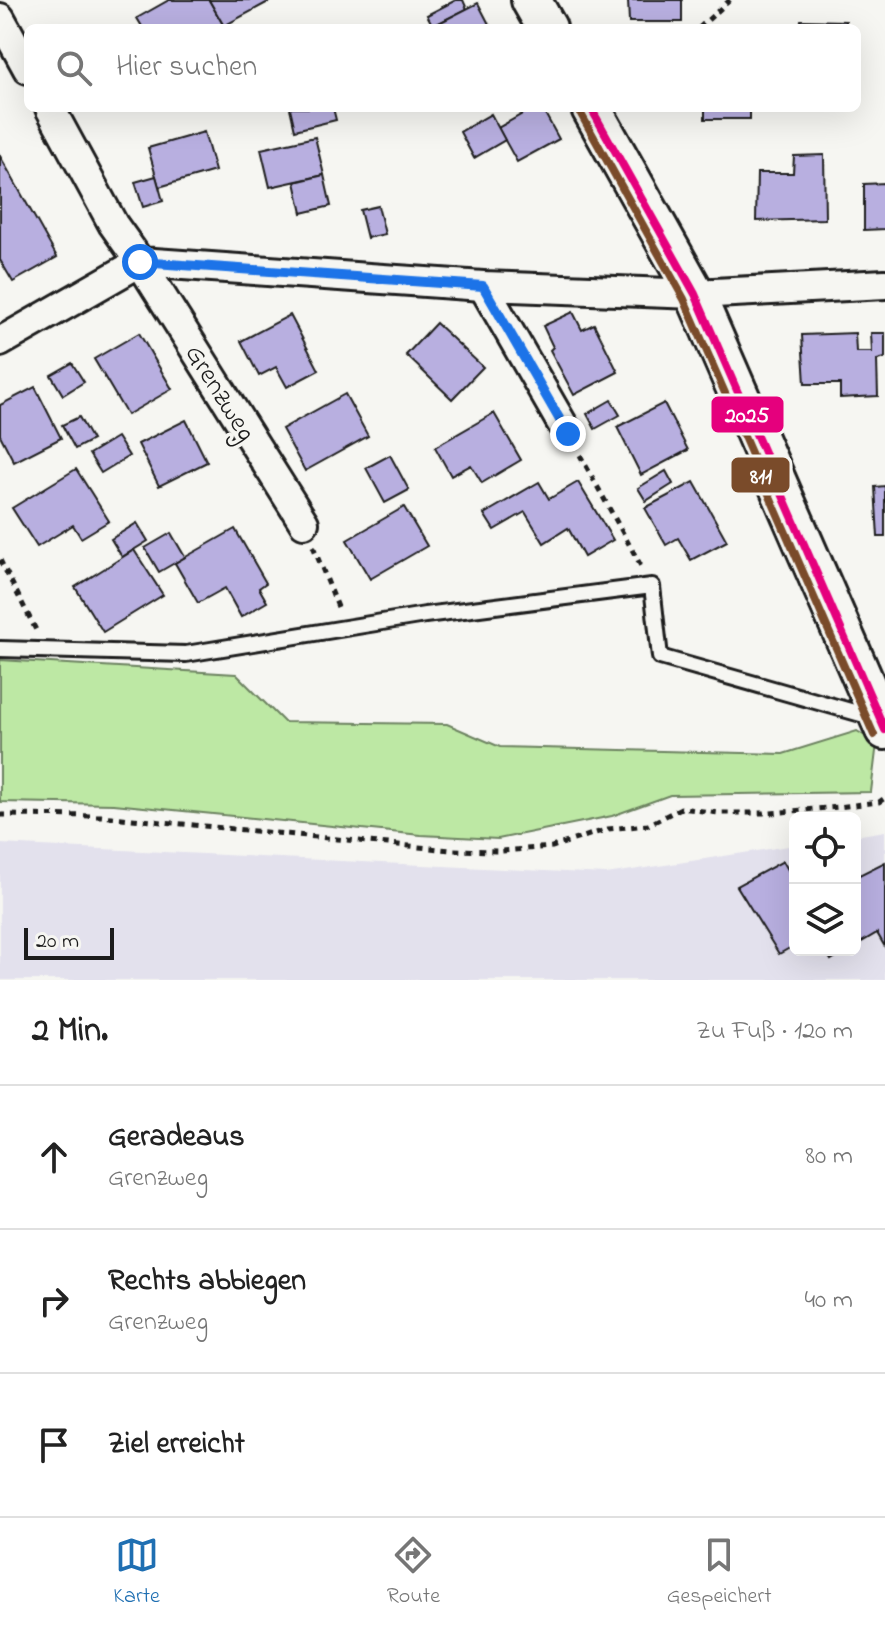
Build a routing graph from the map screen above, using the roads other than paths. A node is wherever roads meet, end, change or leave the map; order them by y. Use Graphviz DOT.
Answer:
graph roads {
  1 [pos="531,0"];
  2 [pos="0,18"];
  3 [pos="545,24"];
  4 [pos="24,62"];
  5 [pos="52,112"];
  6 [pos="593,112"];
  7 [pos="140,262"];
  8 [pos="885,284"];
  9 [pos="483,286"];
  10 [pos="695,294"];
  11 [pos="0,342"];
  12 [pos="568,434"];
  13 [pos="304,523"];
  14 [pos="0,649"];
  15 [pos="882,725"];
  1 -- 3 [label="street"];
  2 -- 4 [label="street"];
  5 -- 7 [label="street, Grenzweg"];
  6 -- 10 [label="street"];
  7 -- 9 [label="street"];
  7 -- 11 [label="street"];
  7 -- 13 [label="street, Grenzweg"];
  8 -- 10 [label="street"];
  9 -- 10 [label="street"];
  9 -- 12 [label="street"];
  10 -- 15 [label="street"];
  14 -- 15 [label="lane"];
}
